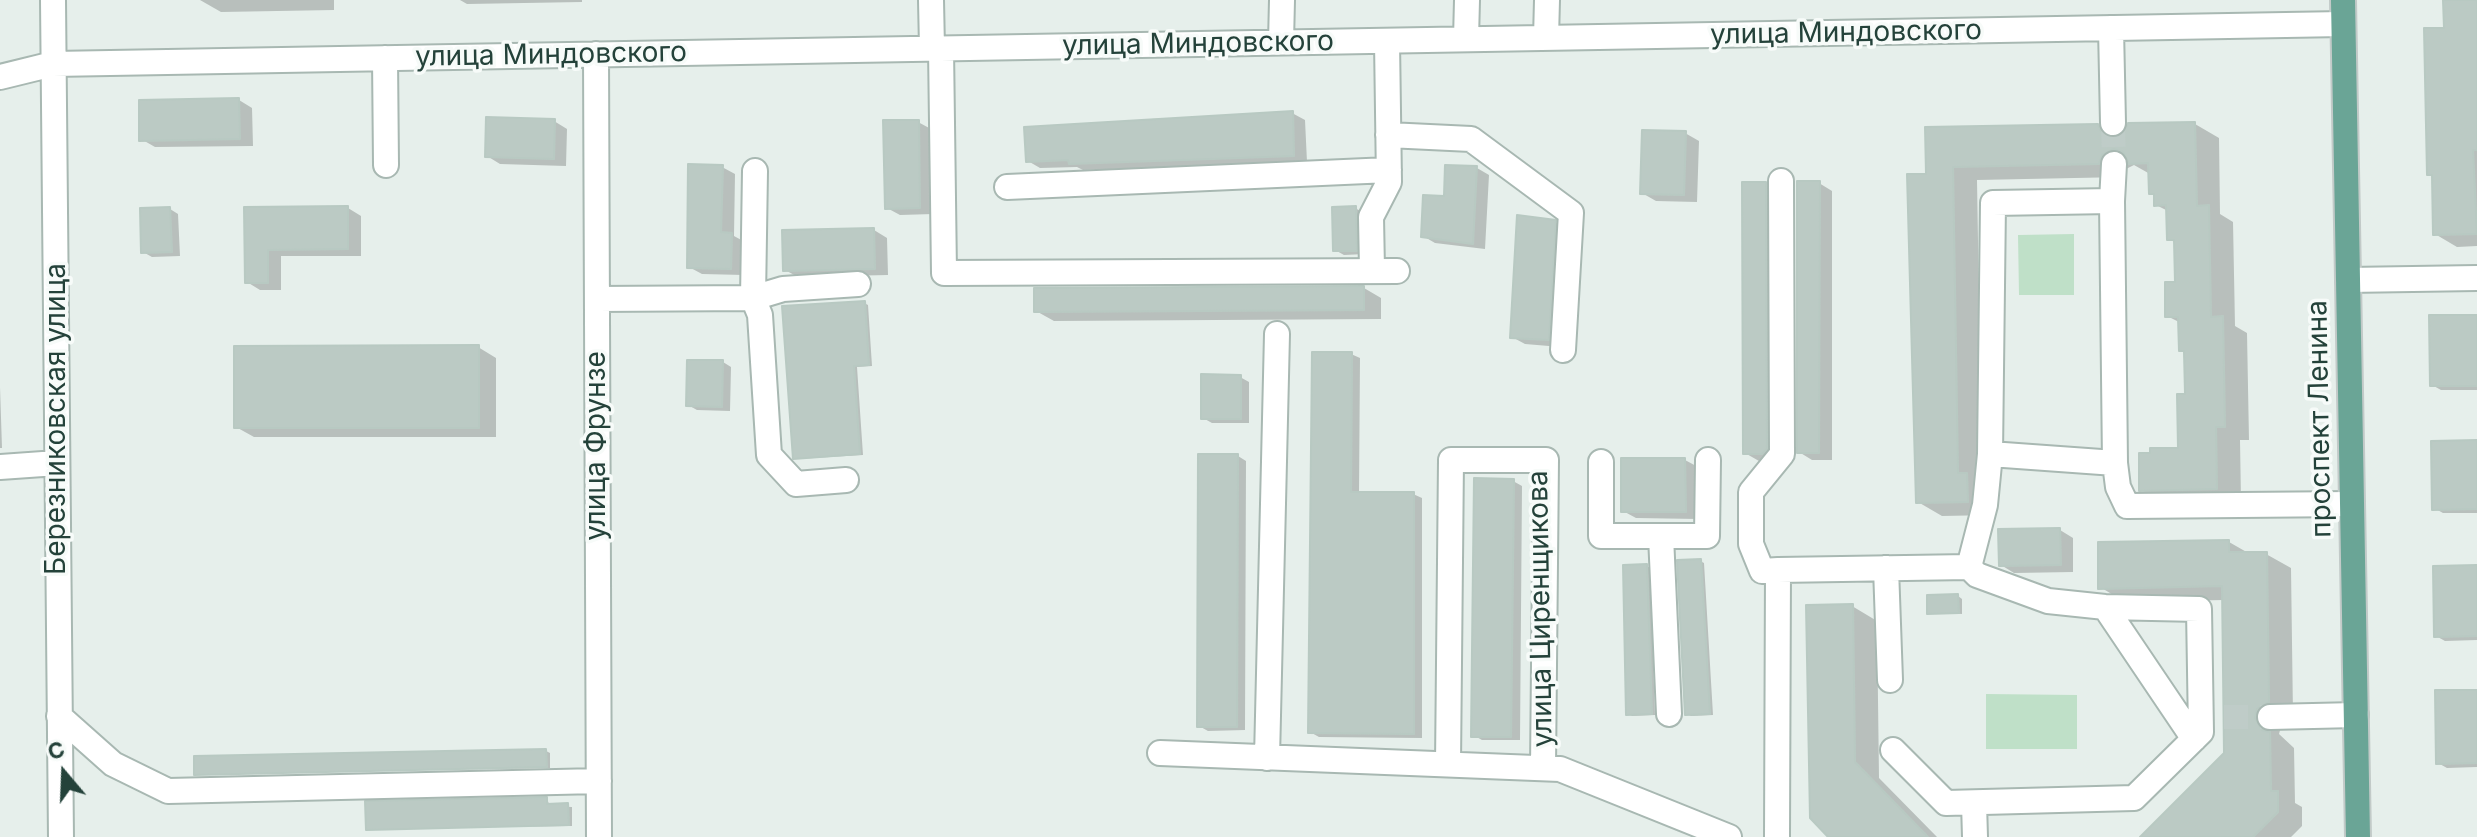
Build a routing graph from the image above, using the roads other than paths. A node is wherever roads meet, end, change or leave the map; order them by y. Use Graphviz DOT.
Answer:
graph roads {
  1 [pos="53,0"];
  2 [pos="931,0"];
  3 [pos="1282,0"];
  4 [pos="1467,0"];
  5 [pos="1547,0"];
  6 [pos="2343,12"];
  7 [pos="2111,28"];
  8 [pos="1546,38"];
  9 [pos="1466,39"];
  10 [pos="1387,41"];
  11 [pos="1281,42"];
  12 [pos="937,48"];
  13 [pos="596,54"];
  14 [pos="385,58"];
  15 [pos="53,64"];
  16 [pos="0,77"];
  17 [pos="2113,123"];
  18 [pos="1388,135"];
  19 [pos="2114,164"];
  20 [pos="386,165"];
  21 [pos="1389,170"];
  22 [pos="755,171"];
  23 [pos="1781,181"];
  24 [pos="1007,187"];
  25 [pos="2112,201"];
  26 [pos="2477,278"];
  27 [pos="2348,280"];
  28 [pos="858,284"];
  29 [pos="753,298"];
  30 [pos="597,299"];
  31 [pos="1277,334"];
  32 [pos="1563,350"];
  33 [pos="1990,454"];
  34 [pos="1708,460"];
  35 [pos="1601,462"];
  36 [pos="57,463"];
  37 [pos="2115,463"];
  38 [pos="0,467"];
  39 [pos="846,480"];
  40 [pos="1707,492"];
  41 [pos="1751,492"];
  42 [pos="2352,504"];
  43 [pos="1661,536"];
  44 [pos="1969,567"];
  45 [pos="1886,568"];
  46 [pos="1778,570"];
  47 [pos="2105,607"];
  48 [pos="1890,680"];
  49 [pos="1669,714"];
  50 [pos="2356,715"];
  51 [pos="59,716"];
  52 [pos="2270,717"];
  53 [pos="2206,725"];
  54 [pos="1893,750"];
  55 [pos="1160,753"];
  56 [pos="1267,758"];
  57 [pos="1448,764"];
  58 [pos="1543,768"];
  59 [pos="599,781"];
  60 [pos="1974,803"];
  61 [pos="61,837"];
  62 [pos="599,837"];
  63 [pos="1729,837"];
  64 [pos="1777,837"];
  65 [pos="1975,837"];
  66 [pos="2358,837"];
  1 -- 15 [label="street, Березниковская улица"];
  2 -- 12 [label="street"];
  3 -- 11 [label="street"];
  4 -- 9 [label="street"];
  5 -- 8 [label="street"];
  6 -- 7 [label="street, улица Миндовского"];
  6 -- 27 [label="main road, проспект Ленина"];
  7 -- 8 [label="street, улица Миндовского"];
  7 -- 17 [label="street"];
  8 -- 9 [label="street, улица Миндовского"];
  9 -- 10 [label="street, улица Миндовского"];
  10 -- 11 [label="street, улица Миндовского"];
  10 -- 18 [label="street"];
  11 -- 12 [label="street, улица Миндовского"];
  12 -- 13 [label="street, улица Миндовского"];
  12 -- 21 [label="street"];
  13 -- 14 [label="street, улица Миндовского"];
  13 -- 30 [label="street, улица Фрунзе"];
  14 -- 15 [label="street, улица Миндовского"];
  14 -- 20 [label="street"];
  15 -- 16 [label="street, улица Миндовского"];
  15 -- 36 [label="street, Березниковская улица"];
  18 -- 21 [label="street"];
  18 -- 32 [label="street"];
  19 -- 25 [label="street"];
  21 -- 24 [label="street"];
  22 -- 29 [label="street"];
  23 -- 41 [label="street"];
  25 -- 33 [label="street"];
  25 -- 37 [label="street"];
  26 -- 27 [label="street"];
  27 -- 42 [label="main road, проспект Ленина"];
  28 -- 29 [label="street"];
  29 -- 30 [label="street"];
  29 -- 39 [label="street"];
  30 -- 59 [label="street, улица Фрунзе"];
  31 -- 56 [label="street"];
  33 -- 37 [label="street"];
  33 -- 44 [label="street"];
  34 -- 40 [label="street"];
  35 -- 43 [label="street"];
  36 -- 38 [label="street"];
  36 -- 51 [label="street, Березниковская улица"];
  37 -- 42 [label="street"];
  40 -- 41 [label="street"];
  40 -- 43 [label="street"];
  41 -- 46 [label="street"];
  42 -- 50 [label="main road, проспект Ленина"];
  43 -- 49 [label="street"];
  44 -- 45 [label="street"];
  44 -- 47 [label="street"];
  45 -- 46 [label="street"];
  45 -- 48 [label="street"];
  46 -- 64 [label="street"];
  47 -- 53 [label="street"];
  47 -- 53 [label="street"];
  50 -- 52 [label="street"];
  50 -- 66 [label="main road, проспект Ленина"];
  51 -- 59 [label="street"];
  51 -- 61 [label="street, Березниковская улица"];
  53 -- 60 [label="street"];
  54 -- 60 [label="street"];
  55 -- 56 [label="street"];
  56 -- 57 [label="street"];
  57 -- 58 [label="street"];
  57 -- 58 [label="street, улица Циренщикова"];
  58 -- 63 [label="street"];
  59 -- 62 [label="street, улица Фрунзе"];
  60 -- 65 [label="street"];
}
